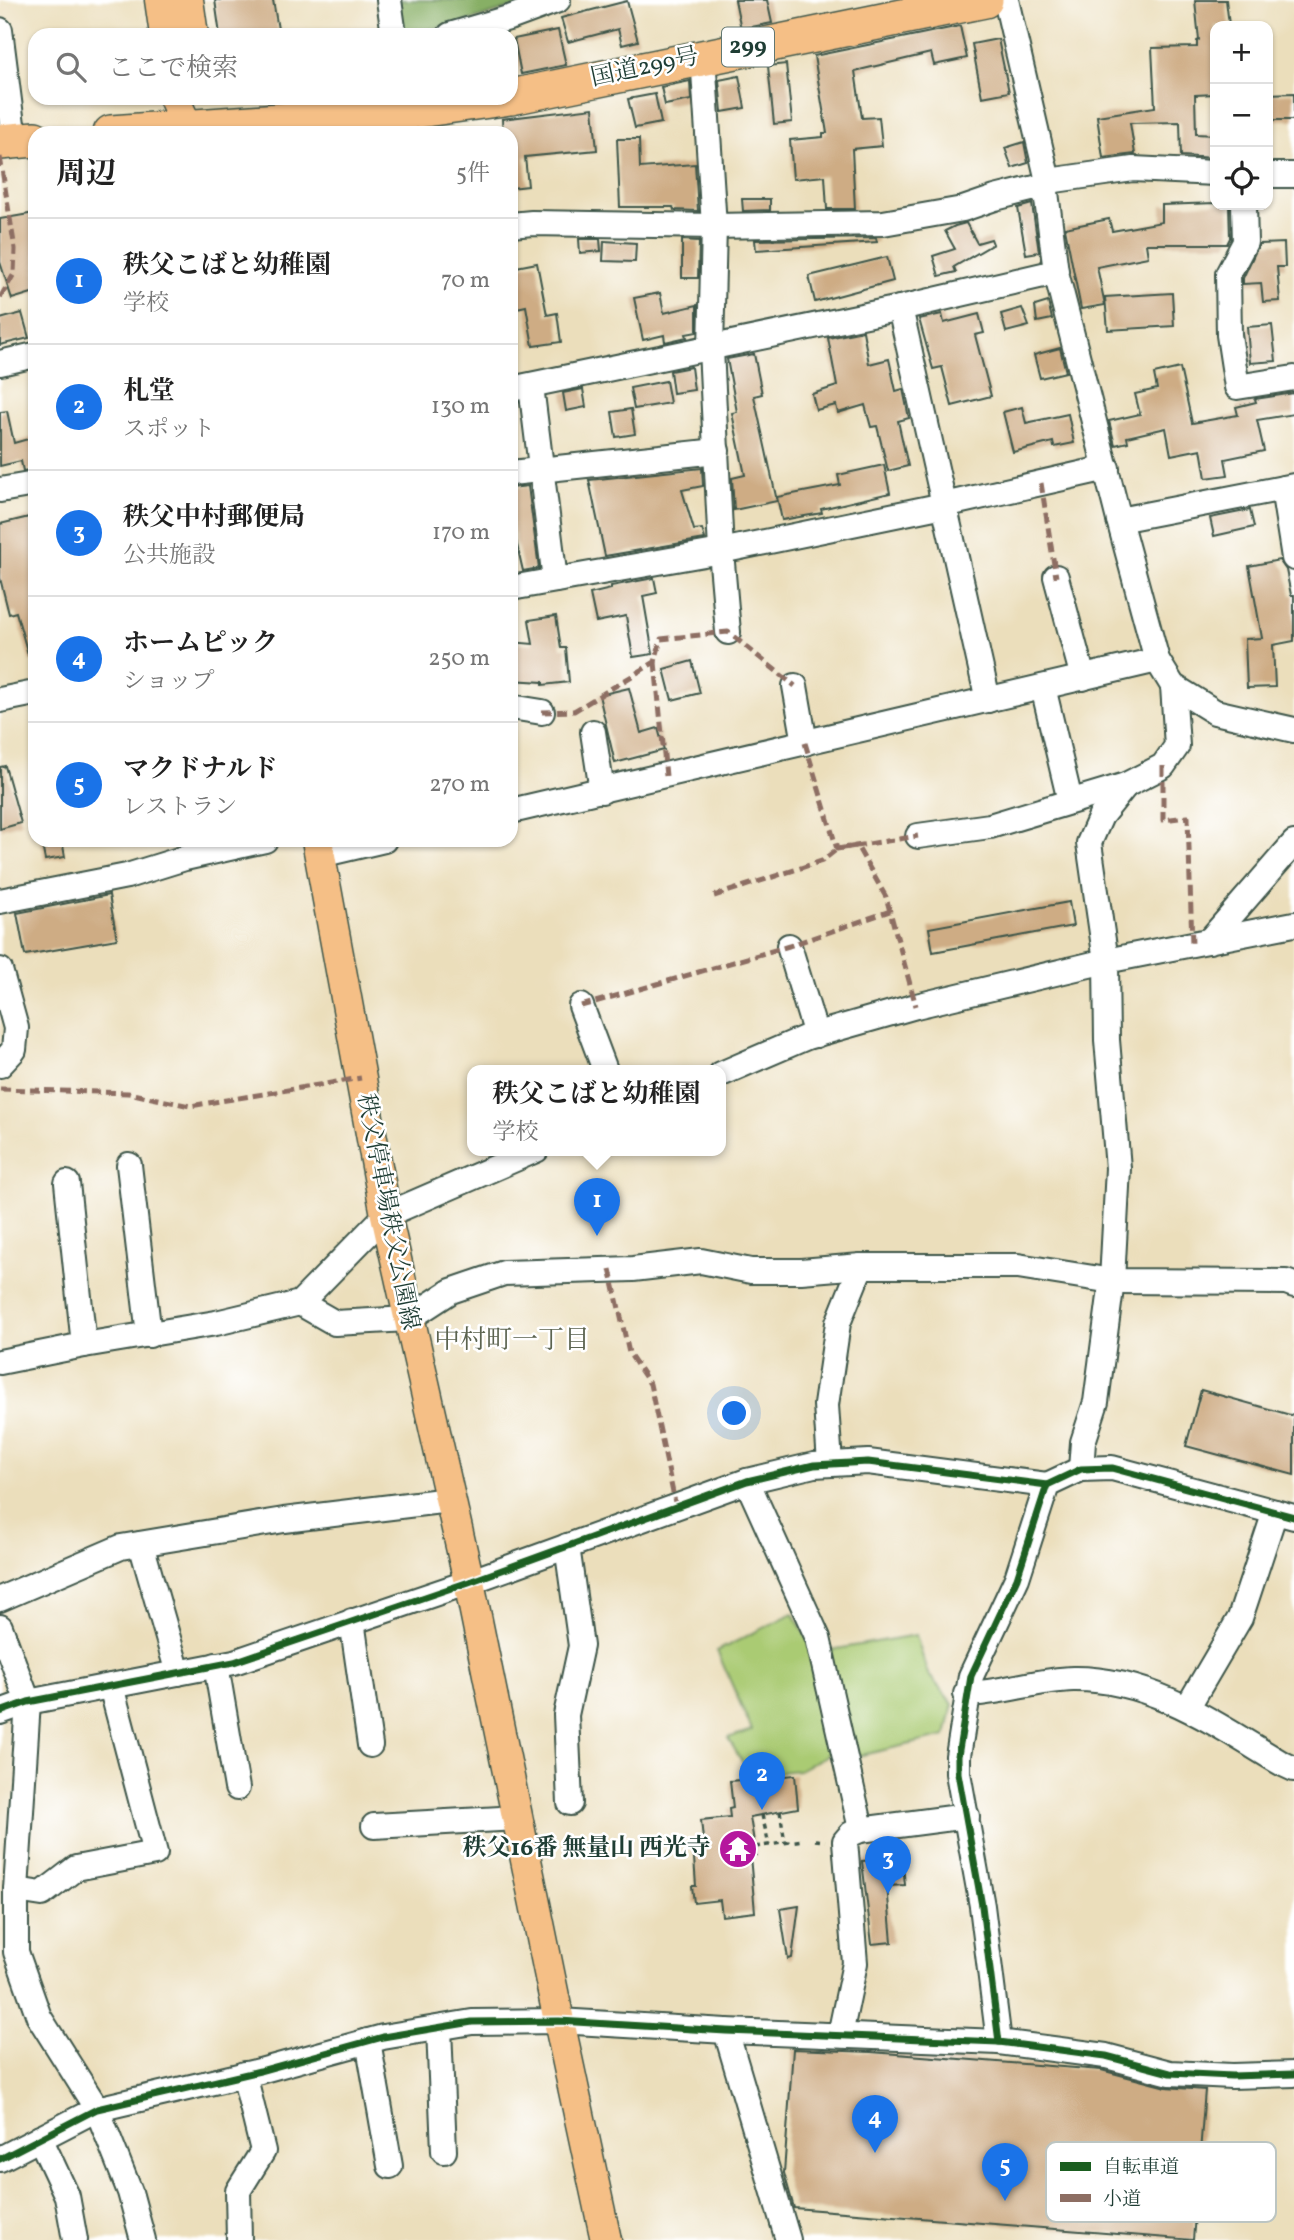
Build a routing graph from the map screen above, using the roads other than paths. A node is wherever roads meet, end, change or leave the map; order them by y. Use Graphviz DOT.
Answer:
graph roads {
  1 [pos="160,0"];
  2 [pos="188,0"];
  3 [pos="388,0"];
  4 [pos="558,0"];
  5 [pos="985,0"];
  6 [pos="1006,0"];
  7 [pos="164,28"];
  8 [pos="192,28"];
  9 [pos="393,28"];
  10 [pos="474,28"];
  11 [pos="0,30"];
  12 [pos="703,56"];
  13 [pos="518,95"];
  14 [pos="403,105"];
  15 [pos="188,114"];
  16 [pos="139,126"];
  17 [pos="335,126"];
  18 [pos="16,140"];
  19 [pos="1210,173"];
  20 [pos="1273,174"];
  21 [pos="1294,175"];
  22 [pos="1047,183"];
  23 [pos="1244,210"];
  24 [pos="518,224"];
  25 [pos="714,226"];
  26 [pos="1056,272"];
  27 [pos="900,308"];
  28 [pos="711,349"];
  29 [pos="28,357"];
  30 [pos="0,363"];
  31 [pos="1294,378"];
  32 [pos="521,388"];
  33 [pos="717,451"];
  34 [pos="1107,468"];
  35 [pos="542,470"];
  36 [pos="518,472"];
  37 [pos="28,485"];
  38 [pos="1289,487"];
  39 [pos="0,490"];
  40 [pos="944,505"];
  41 [pos="1119,520"];
  42 [pos="721,551"];
  43 [pos="1294,558"];
  44 [pos="1056,577"];
  45 [pos="555,580"];
  46 [pos="518,588"];
  47 [pos="728,632"];
  48 [pos="1157,660"];
  49 [pos="1083,678"];
  50 [pos="796,686"];
  51 [pos="1173,686"];
  52 [pos="1043,687"];
  53 [pos="28,694"];
  54 [pos="0,700"];
  55 [pos="988,700"];
  56 [pos="518,708"];
  57 [pos="542,712"];
  58 [pos="1294,730"];
  59 [pos="593,732"];
  60 [pos="805,743"];
  61 [pos="1126,785"];
  62 [pos="602,791"];
  63 [pos="1070,802"];
  64 [pos="518,809"];
  65 [pos="918,836"];
  66 [pos="1294,843"];
  67 [pos="234,847"];
  68 [pos="318,847"];
  69 [pos="0,901"];
  70 [pos="1294,923"];
  71 [pos="1209,941"];
  72 [pos="789,946"];
  73 [pos="1106,961"];
  74 [pos="0,970"];
  75 [pos="581,1006"];
  76 [pos="816,1035"];
  77 [pos="0,1065"];
  78 [pos="603,1065"];
  79 [pos="726,1072"];
  80 [pos="522,1156"];
  81 [pos="130,1165"];
  82 [pos="68,1183"];
  83 [pos="386,1215"];
  84 [pos="861,1266"];
  85 [pos="1112,1281"];
  86 [pos="1294,1285"];
  87 [pos="300,1303"];
  88 [pos="408,1318"];
  89 [pos="149,1335"];
  90 [pos="85,1345"];
  91 [pos="0,1362"];
  92 [pos="830,1464"];
  93 [pos="1081,1469"];
  94 [pos="747,1481"];
  95 [pos="1047,1485"];
  96 [pos="449,1500"];
  97 [pos="1284,1515"];
  98 [pos="141,1544"];
  99 [pos="567,1546"];
  100 [pos="468,1582"];
  101 [pos="0,1599"];
  102 [pos="352,1621"];
  103 [pos="0,1627"];
  104 [pos="216,1665"];
  105 [pos="178,1673"];
  106 [pos="111,1686"];
  107 [pos="966,1694"];
  108 [pos="27,1702"];
  109 [pos="1187,1708"];
  110 [pos="0,1712"];
  111 [pos="370,1745"];
  112 [pos="1294,1769"];
  113 [pos="237,1788"];
  114 [pos="570,1803"];
  115 [pos="967,1816"];
  116 [pos="519,1818"];
  117 [pos="374,1826"];
  118 [pos="860,1830"];
  119 [pos="16,1889"];
  120 [pos="559,2021"];
  121 [pos="439,2028"];
  122 [pos="726,2031"];
  123 [pos="839,2035"];
  124 [pos="368,2041"];
  125 [pos="999,2042"];
  126 [pos="244,2074"];
  127 [pos="1294,2074"];
  128 [pos="97,2109"];
  129 [pos="40,2138"];
  130 [pos="444,2151"];
  131 [pos="0,2159"];
  132 [pos="390,2166"];
  133 [pos="75,2240"];
  134 [pos="143,2240"];
  135 [pos="239,2240"];
  136 [pos="606,2240"];
  137 [pos="788,2240"];
  1 -- 7 [label="main road"];
  2 -- 8 [label="main road"];
  3 -- 9 [label="street"];
  4 -- 10 [label="street"];
  5 -- 12 [label="highway, 国道299号 / 299"];
  6 -- 22 [label="street"];
  11 -- 18 [label="street"];
  12 -- 13 [label="highway, 国道299号 / 299"];
  12 -- 25 [label="street"];
  14 -- 17 [label="highway"];
  15 -- 16 [label="highway"];
  15 -- 17 [label="highway"];
  19 -- 22 [label="street"];
  20 -- 21 [label="street"];
  22 -- 25 [label="street"];
  22 -- 26 [label="street"];
  23 -- 31 [label="street"];
  24 -- 25 [label="street"];
  25 -- 28 [label="street"];
  26 -- 27 [label="street"];
  26 -- 34 [label="street"];
  27 -- 28 [label="street"];
  27 -- 40 [label="street"];
  28 -- 32 [label="street"];
  28 -- 33 [label="street"];
  29 -- 30 [label="street"];
  32 -- 35 [label="street"];
  33 -- 35 [label="street"];
  33 -- 42 [label="street"];
  34 -- 40 [label="street"];
  34 -- 41 [label="street"];
  35 -- 36 [label="street"];
  35 -- 45 [label="street"];
  37 -- 39 [label="street"];
  38 -- 41 [label="street"];
  38 -- 43 [label="street"];
  40 -- 42 [label="street"];
  40 -- 55 [label="street"];
  41 -- 48 [label="street"];
  42 -- 45 [label="street"];
  42 -- 47 [label="street"];
  44 -- 49 [label="street"];
  45 -- 46 [label="street"];
  48 -- 49 [label="street"];
  48 -- 51 [label="street"];
  49 -- 52 [label="street"];
  50 -- 60 [label="street"];
  51 -- 58 [label="street"];
  51 -- 61 [label="street"];
  52 -- 55 [label="street"];
  52 -- 63 [label="street"];
  53 -- 54 [label="street"];
  55 -- 60 [label="street"];
  56 -- 57 [label="street"];
  59 -- 62 [label="street"];
  60 -- 62 [label="street"];
  61 -- 63 [label="street"];
  61 -- 73 [label="street"];
  62 -- 64 [label="street"];
  63 -- 65 [label="street"];
  66 -- 71 [label="street"];
  67 -- 69 [label="street"];
  68 -- 83 [label="main road, 秩父停車場秩父公園線"];
  70 -- 71 [label="street"];
  71 -- 73 [label="street"];
  72 -- 76 [label="street"];
  73 -- 76 [label="street"];
  73 -- 85 [label="street"];
  74 -- 77 [label="street"];
  75 -- 78 [label="street"];
  76 -- 79 [label="street"];
  80 -- 83 [label="street"];
  81 -- 89 [label="street"];
  82 -- 90 [label="street"];
  83 -- 87 [label="street"];
  83 -- 88 [label="main road, 秩父停車場秩父公園線"];
  84 -- 85 [label="street"];
  84 -- 88 [label="street"];
  84 -- 92 [label="street"];
  85 -- 86 [label="street"];
  85 -- 93 [label="street"];
  87 -- 88 [label="street"];
  87 -- 89 [label="street"];
  88 -- 96 [label="main road, 秩父停車場秩父公園線"];
  89 -- 90 [label="street"];
  90 -- 91 [label="street"];
  92 -- 94 [label="street"];
  92 -- 95 [label="street"];
  93 -- 95 [label="street"];
  93 -- 97 [label="street"];
  94 -- 99 [label="street"];
  94 -- 118 [label="street"];
  95 -- 107 [label="street"];
  96 -- 98 [label="street"];
  96 -- 100 [label="main road, 秩父停車場秩父公園線"];
  97 -- 109 [label="street"];
  98 -- 101 [label="street"];
  98 -- 105 [label="street"];
  99 -- 100 [label="street"];
  99 -- 114 [label="street"];
  100 -- 102 [label="street"];
  100 -- 116 [label="main road, 秩父停車場秩父公園線"];
  102 -- 104 [label="street"];
  102 -- 111 [label="street"];
  103 -- 108 [label="street"];
  104 -- 105 [label="street"];
  104 -- 113 [label="street"];
  105 -- 106 [label="street"];
  106 -- 108 [label="street"];
  106 -- 119 [label="street"];
  107 -- 109 [label="street"];
  107 -- 115 [label="street"];
  108 -- 110 [label="street"];
  108 -- 119 [label="street"];
  109 -- 112 [label="street"];
  115 -- 118 [label="street"];
  115 -- 125 [label="street"];
  116 -- 117 [label="street"];
  116 -- 120 [label="main road, 秩父停車場秩父公園線"];
  118 -- 123 [label="street"];
  119 -- 128 [label="street"];
  120 -- 121 [label="street"];
  120 -- 122 [label="street"];
  120 -- 136 [label="main road, 秩父停車場秩父公園線"];
  121 -- 124 [label="street"];
  121 -- 130 [label="street"];
  122 -- 123 [label="street"];
  122 -- 137 [label="street"];
  123 -- 125 [label="street"];
  124 -- 126 [label="street"];
  124 -- 132 [label="street"];
  125 -- 127 [label="street"];
  126 -- 128 [label="street"];
  126 -- 135 [label="street"];
  128 -- 129 [label="street"];
  128 -- 134 [label="street"];
  129 -- 131 [label="street"];
  129 -- 133 [label="street"];
}
